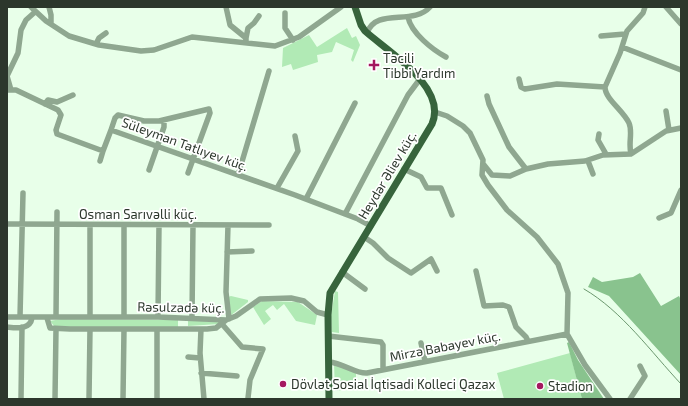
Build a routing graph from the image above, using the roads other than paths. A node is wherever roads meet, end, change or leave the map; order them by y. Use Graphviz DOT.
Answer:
graph roads {
  1 [pos="31,7"];
  2 [pos="49,7"];
  3 [pos="226,7"];
  4 [pos="341,7"];
  5 [pos="355,7"];
  6 [pos="430,7"];
  7 [pos="645,7"];
  8 [pos="666,7"];
  9 [pos="35,12"];
  10 [pos="285,13"];
  11 [pos="259,16"];
  12 [pos="408,17"];
  13 [pos="51,24"];
  14 [pos="681,24"];
  15 [pos="106,33"];
  16 [pos="367,33"];
  17 [pos="625,34"];
  18 [pos="601,36"];
  19 [pos="246,40"];
  20 [pos="292,40"];
  21 [pos="96,44"];
  22 [pos="622,47"];
  23 [pos="446,57"];
  24 [pos="681,70"];
  25 [pos="269,71"];
  26 [pos="518,78"];
  27 [pos="420,80"];
  28 [pos="605,86"];
  29 [pos="9,90"];
  30 [pos="73,95"];
  31 [pos="487,96"];
  32 [pos="355,103"];
  33 [pos="45,104"];
  34 [pos="666,111"];
  35 [pos="435,112"];
  36 [pos="164,121"];
  37 [pos="681,128"];
  38 [pos="111,130"];
  39 [pos="669,130"];
  40 [pos="599,134"];
  41 [pos="295,136"];
  42 [pos="157,146"];
  43 [pos="103,151"];
  44 [pos="606,154"];
  45 [pos="631,154"];
  46 [pos="193,159"];
  47 [pos="100,161"];
  48 [pos="588,161"];
  49 [pos="484,165"];
  50 [pos="404,169"];
  51 [pos="526,169"];
  52 [pos="149,170"];
  53 [pos="188,173"];
  54 [pos="592,174"];
  55 [pos="238,175"];
  56 [pos="277,188"];
  57 [pos="681,190"];
  58 [pos="22,193"];
  59 [pos="306,199"];
  60 [pos="57,212"];
  61 [pos="345,214"];
  62 [pos="452,215"];
  63 [pos="659,218"];
  64 [pos="7,224"];
  65 [pos="22,224"];
  66 [pos="57,225"];
  67 [pos="90,225"];
  68 [pos="124,225"];
  69 [pos="158,225"];
  70 [pos="193,225"];
  71 [pos="228,225"];
  72 [pos="269,225"];
  73 [pos="371,226"];
  74 [pos="364,237"];
  75 [pos="252,251"];
  76 [pos="227,252"];
  77 [pos="437,271"];
  78 [pos="476,271"];
  79 [pos="342,272"];
  80 [pos="365,289"];
  81 [pos="328,315"];
  82 [pos="90,316"];
  83 [pos="7,317"];
  84 [pos="56,317"];
  85 [pos="124,317"];
  86 [pos="158,317"];
  87 [pos="20,318"];
  88 [pos="32,318"];
  89 [pos="47,318"];
  90 [pos="192,318"];
  91 [pos="225,321"];
  92 [pos="7,327"];
  93 [pos="22,328"];
  94 [pos="56,329"];
  95 [pos="90,329"];
  96 [pos="124,329"];
  97 [pos="158,329"];
  98 [pos="201,329"];
  99 [pos="567,334"];
  100 [pos="328,336"];
  101 [pos="528,341"];
  102 [pos="421,343"];
  103 [pos="188,357"];
  104 [pos="200,358"];
  105 [pos="425,361"];
  106 [pos="329,362"];
  107 [pos="640,366"];
  108 [pos="383,370"];
  109 [pos="201,373"];
  110 [pos="237,376"];
  111 [pos="330,377"];
  112 [pos="248,398"];
  113 [pos="21,399"];
  114 [pos="55,399"];
  115 [pos="89,399"];
  116 [pos="123,399"];
  117 [pos="157,399"];
  118 [pos="204,399"];
  119 [pos="329,399"];
  120 [pos="333,399"];
  121 [pos="610,399"];
  122 [pos="630,399"];
  1 -- 9 [label="street"];
  2 -- 13 [label="street"];
  3 -- 19 [label="street"];
  4 -- 20 [label="street"];
  5 -- 16 [label="main road"];
  6 -- 12 [label="street"];
  7 -- 17 [label="street"];
  8 -- 14 [label="street"];
  9 -- 13 [label="street"];
  9 -- 29 [label="street"];
  10 -- 20 [label="street"];
  11 -- 19 [label="street"];
  12 -- 16 [label="street"];
  12 -- 23 [label="street"];
  13 -- 21 [label="street"];
  15 -- 21 [label="street"];
  16 -- 27 [label="main road"];
  17 -- 18 [label="street"];
  17 -- 22 [label="street"];
  19 -- 20 [label="street"];
  19 -- 21 [label="street"];
  22 -- 24 [label="street"];
  22 -- 28 [label="street"];
  25 -- 55 [label="street"];
  26 -- 28 [label="street"];
  27 -- 35 [label="main road"];
  27 -- 61 [label="street"];
  28 -- 45 [label="street"];
  29 -- 33 [label="street"];
  30 -- 33 [label="street"];
  31 -- 51 [label="street"];
  32 -- 59 [label="street"];
  33 -- 43 [label="street"];
  34 -- 39 [label="street"];
  35 -- 49 [label="street"];
  35 -- 50 [label="main road, Heydər Əliev küç."];
  36 -- 38 [label="street"];
  36 -- 42 [label="street"];
  36 -- 46 [label="street"];
  37 -- 39 [label="street"];
  38 -- 42 [label="street, Süleyman Tatlıyev küç."];
  38 -- 43 [label="street, Süleyman Tatlıyev küç."];
  39 -- 45 [label="street"];
  40 -- 44 [label="street"];
  41 -- 56 [label="street"];
  42 -- 46 [label="street, Süleyman Tatlıyev küç."];
  42 -- 52 [label="street"];
  43 -- 47 [label="street, Süleyman Tatlıyev küç."];
  44 -- 45 [label="street"];
  44 -- 48 [label="street"];
  46 -- 53 [label="street"];
  46 -- 55 [label="street, Süleyman Tatlıyev küç."];
  48 -- 51 [label="street"];
  48 -- 54 [label="street"];
  49 -- 51 [label="street"];
  49 -- 99 [label="street"];
  50 -- 62 [label="street"];
  50 -- 73 [label="main road, Heydər Əliev küç."];
  55 -- 56 [label="street, Süleyman Tatlıyev küç."];
  56 -- 59 [label="street, Süleyman Tatlıyev küç."];
  57 -- 63 [label="street"];
  58 -- 65 [label="street"];
  59 -- 61 [label="street, Süleyman Tatlıyev küç."];
  60 -- 66 [label="street"];
  61 -- 73 [label="street, Süleyman Tatlıyev küç."];
  64 -- 65 [label="street, Osman Sarıvəlli küç."];
  65 -- 66 [label="street, Osman Sarıvəlli küç."];
  65 -- 87 [label="street"];
  66 -- 67 [label="street, Osman Sarıvəlli küç."];
  66 -- 84 [label="street"];
  67 -- 68 [label="street, Osman Sarıvəlli küç."];
  67 -- 82 [label="street"];
  68 -- 69 [label="street, Osman Sarıvəlli küç."];
  68 -- 85 [label="street"];
  69 -- 70 [label="street, Osman Sarıvəlli küç."];
  69 -- 86 [label="street"];
  70 -- 71 [label="street, Osman Sarıvəlli küç."];
  70 -- 90 [label="street"];
  71 -- 72 [label="street, Osman Sarıvəlli küç."];
  71 -- 76 [label="street"];
  73 -- 74 [label="main road, Heydər Əliev küç."];
  74 -- 77 [label="street"];
  74 -- 79 [label="main road, Heydər Əliev küç."];
  75 -- 76 [label="street"];
  76 -- 91 [label="street"];
  78 -- 101 [label="street"];
  79 -- 80 [label="street"];
  79 -- 81 [label="main road, Heydər Əliev küç."];
  81 -- 91 [label="street, Rəsulzadə küç."];
  81 -- 100 [label="main road, Heydər Əliev küç."];
  82 -- 84 [label="street, Rəsulzadə küç."];
  82 -- 85 [label="street, Rəsulzadə küç."];
  83 -- 87 [label="street"];
  84 -- 89 [label="street, Rəsulzadə küç."];
  85 -- 86 [label="street, Rəsulzadə küç."];
  86 -- 90 [label="street, Rəsulzadə küç."];
  87 -- 88 [label="street"];
  88 -- 89 [label="street, Rəsulzadə küç."];
  88 -- 93 [label="street"];
  89 -- 94 [label="street"];
  90 -- 91 [label="street, Rəsulzadə küç."];
  91 -- 98 [label="street"];
  91 -- 112 [label="street"];
  92 -- 93 [label="street"];
  93 -- 113 [label="street"];
  94 -- 95 [label="street"];
  94 -- 114 [label="street"];
  95 -- 96 [label="street"];
  95 -- 115 [label="street"];
  96 -- 97 [label="street"];
  96 -- 116 [label="street"];
  97 -- 98 [label="street"];
  97 -- 117 [label="street"];
  98 -- 104 [label="street"];
  99 -- 101 [label="street, Mirzə Babayev küç."];
  99 -- 121 [label="street"];
  100 -- 106 [label="main road, Heydər Əliev küç."];
  100 -- 108 [label="street"];
  101 -- 105 [label="street, Mirzə Babayev küç."];
  102 -- 105 [label="street"];
  103 -- 104 [label="street"];
  104 -- 109 [label="street"];
  105 -- 108 [label="street, Mirzə Babayev küç."];
  106 -- 108 [label="street, Mirzə Babayev küç."];
  106 -- 111 [label="main road, Heydər Əliev küç."];
  107 -- 122 [label="street"];
  109 -- 110 [label="street"];
  109 -- 118 [label="street"];
  111 -- 119 [label="main road"];
  111 -- 120 [label="main road"];
}
